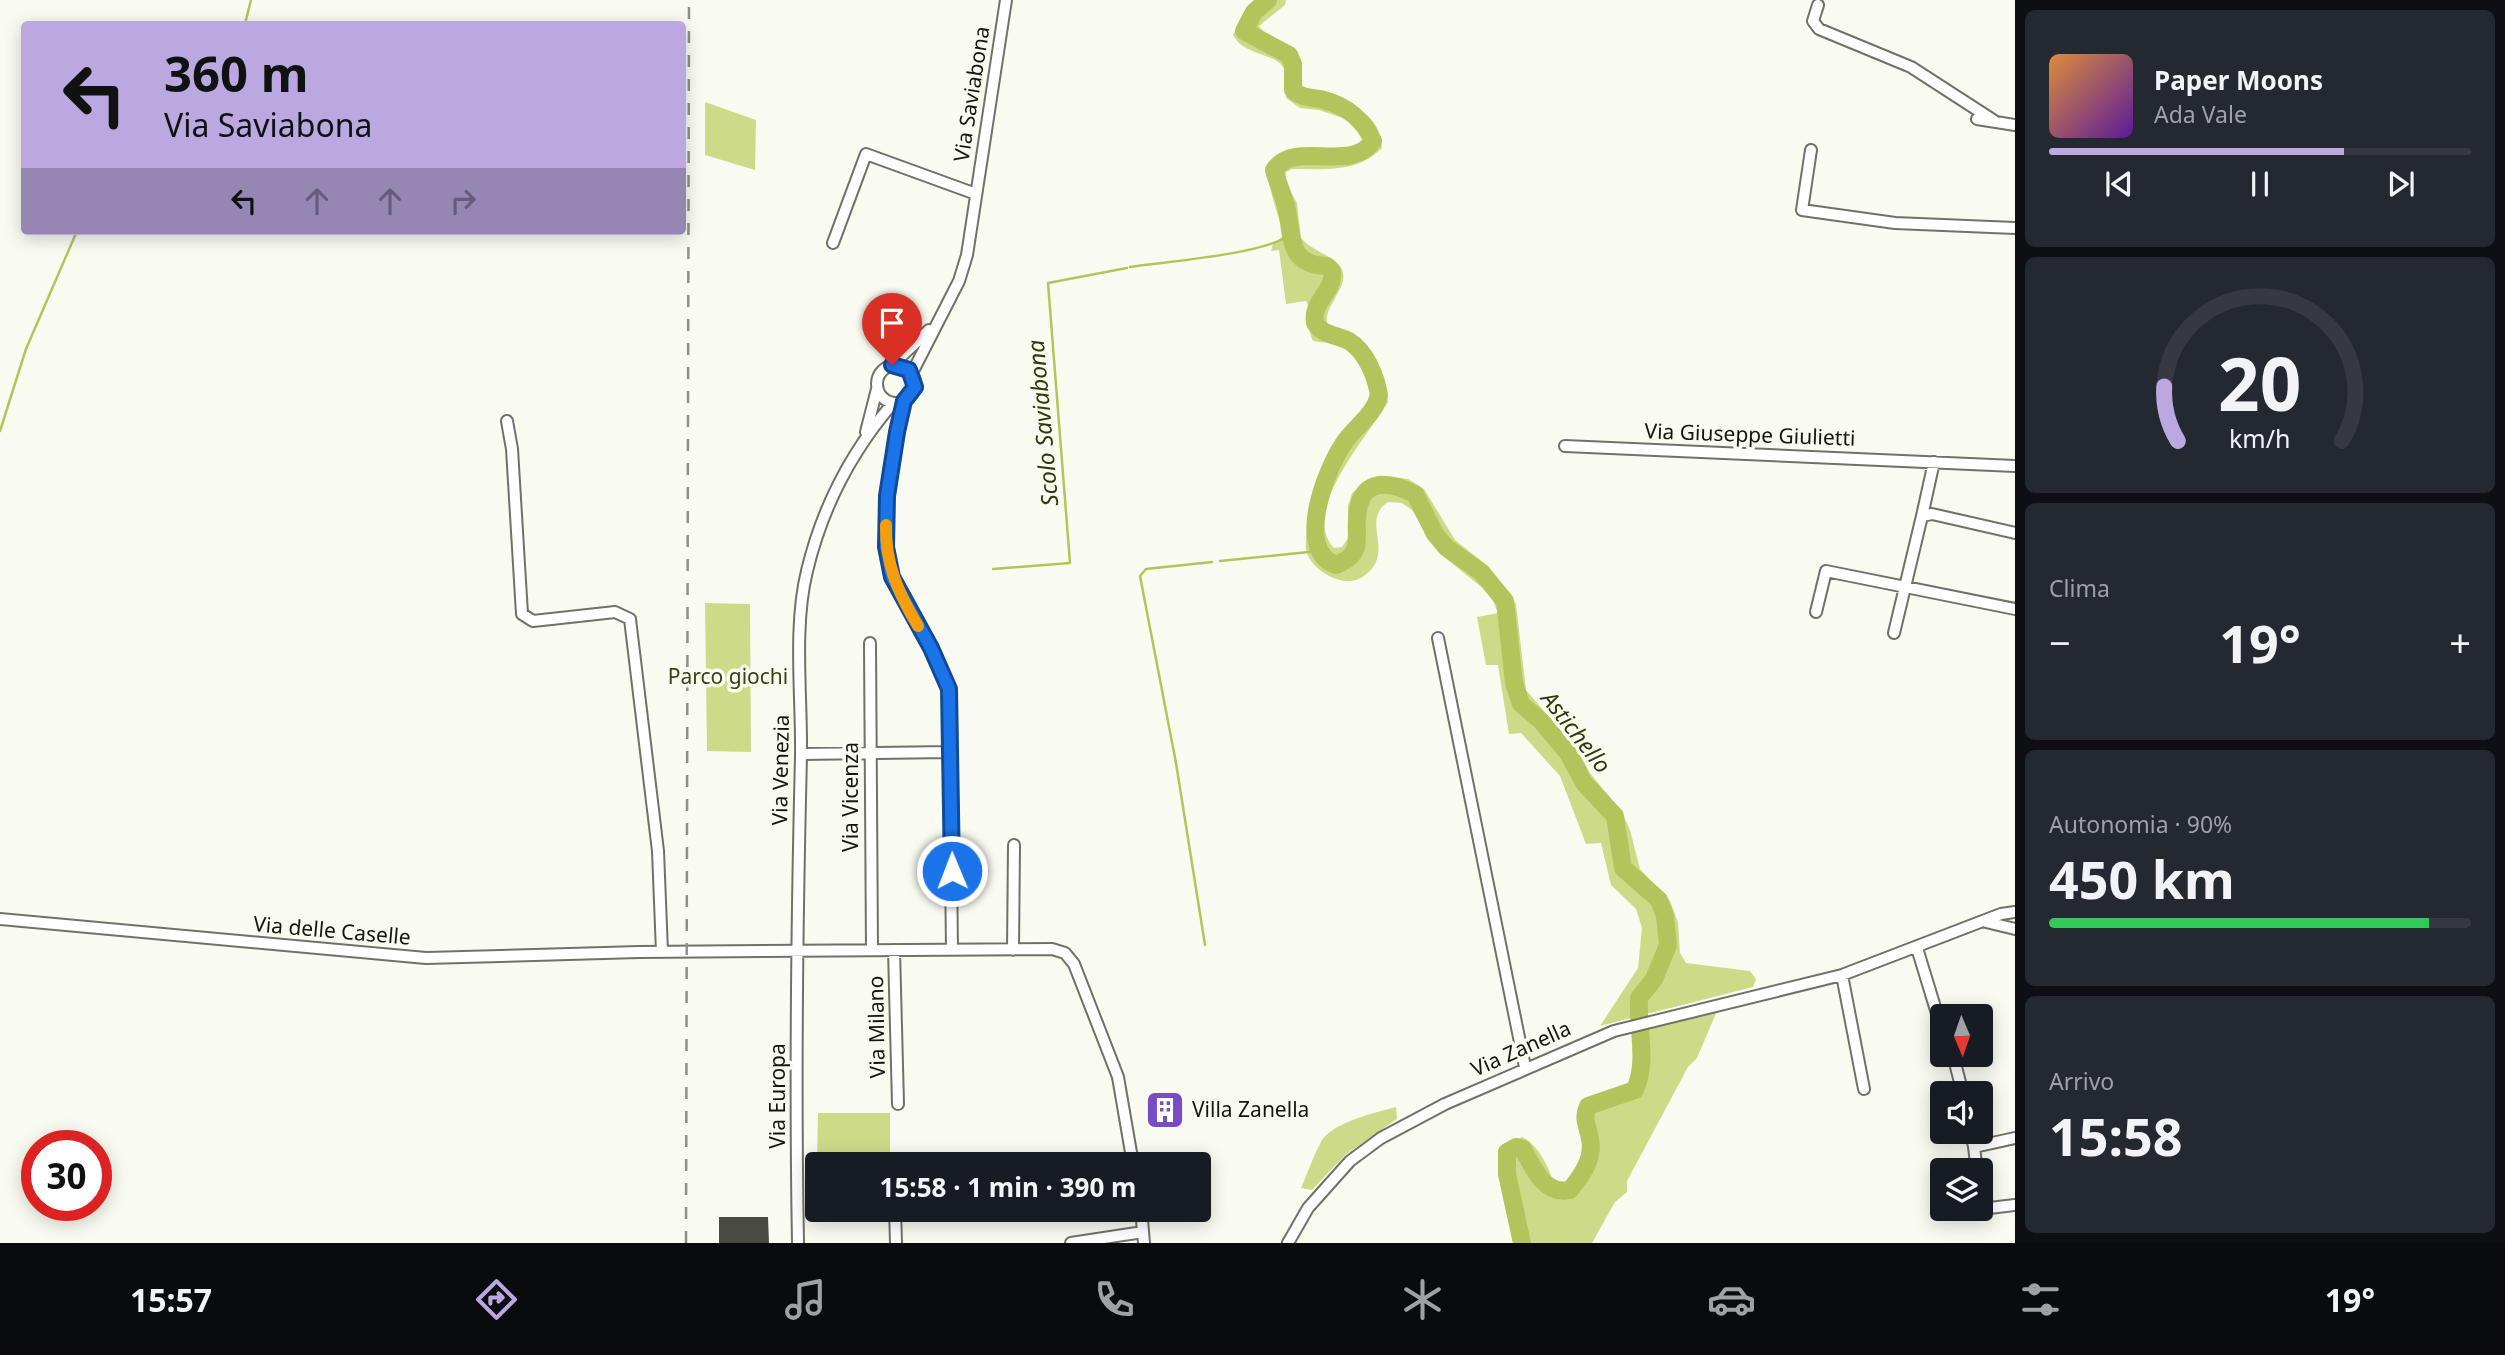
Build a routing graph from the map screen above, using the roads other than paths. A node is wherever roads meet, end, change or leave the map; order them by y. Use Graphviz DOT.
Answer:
graph roads {
  1 [pos="1006,0"];
  2 [pos="1818,5"];
  3 [pos="1977,118"];
  4 [pos="1996,122"];
  5 [pos="2015,125"];
  6 [pos="1811,150"];
  7 [pos="976,194"];
  8 [pos="2015,228"];
  9 [pos="833,243"];
  10 [pos="936,323"];
  11 [pos="892,365"];
  12 [pos="912,373"];
  13 [pos="877,389"];
  14 [pos="899,402"];
  15 [pos="507,421"];
  16 [pos="866,435"];
  17 [pos="1565,446"];
  18 [pos="1934,463"];
  19 [pos="2015,466"];
  20 [pos="1922,516"];
  21 [pos="2015,534"];
  22 [pos="1905,586"];
  23 [pos="2015,609"];
  24 [pos="1816,612"];
  25 [pos="1894,633"];
  26 [pos="1438,638"];
  27 [pos="870,643"];
  28 [pos="870,752"];
  29 [pos="950,752"];
  30 [pos="801,754"];
  31 [pos="1013,845"];
  32 [pos="2015,912"];
  33 [pos="0,919"];
  34 [pos="1983,922"];
  35 [pos="2015,929"];
  36 [pos="1917,948"];
  37 [pos="796,950"];
  38 [pos="872,950"];
  39 [pos="894,950"];
  40 [pos="952,950"];
  41 [pos="1013,950"];
  42 [pos="662,952"];
  43 [pos="1842,975"];
  44 [pos="1934,1004"];
  45 [pos="1525,1067"];
  46 [pos="1864,1089"];
  47 [pos="898,1104"];
  48 [pos="2015,1138"];
  49 [pos="1973,1144"];
  50 [pos="1974,1147"];
  51 [pos="1131,1152"];
  52 [pos="1975,1158"];
  53 [pos="2015,1205"];
  54 [pos="1993,1208"];
  55 [pos="895,1222"];
  56 [pos="1143,1238"];
  57 [pos="798,1243"];
  58 [pos="896,1243"];
  59 [pos="1071,1243"];
  60 [pos="1289,1243"];
  1 -- 7 [label="street, Via Saviabona"];
  2 -- 4 [label="street"];
  3 -- 4 [label="street"];
  4 -- 5 [label="street"];
  6 -- 8 [label="street"];
  7 -- 9 [label="street, Via Saviabona"];
  7 -- 10 [label="street, Via Saviabona"];
  10 -- 11 [label="street"];
  10 -- 12 [label="street, Via Saviabona"];
  11 -- 12 [label="street"];
  11 -- 13 [label="street"];
  12 -- 14 [label="street"];
  13 -- 14 [label="street"];
  13 -- 16 [label="street, Via Venezia"];
  14 -- 16 [label="street, Via Venezia"];
  14 -- 29 [label="street"];
  15 -- 42 [label="street"];
  16 -- 30 [label="street, Via Venezia"];
  17 -- 18 [label="street, Via Giuseppe Giulietti"];
  18 -- 19 [label="street, Via Giuseppe Giulietti"];
  18 -- 20 [label="street"];
  20 -- 21 [label="street"];
  20 -- 22 [label="street"];
  22 -- 23 [label="street"];
  22 -- 24 [label="street"];
  22 -- 25 [label="street"];
  26 -- 45 [label="street"];
  27 -- 28 [label="street, Via Vicenza"];
  28 -- 29 [label="street"];
  28 -- 30 [label="street"];
  28 -- 38 [label="street, Via Vicenza"];
  29 -- 40 [label="street"];
  30 -- 37 [label="street, Via Venezia"];
  31 -- 41 [label="street"];
  32 -- 34 [label="street, Via Zanella"];
  33 -- 42 [label="street, Via delle Caselle"];
  34 -- 35 [label="street"];
  34 -- 36 [label="street, Via Zanella"];
  36 -- 43 [label="street, Via Zanella"];
  36 -- 44 [label="street"];
  37 -- 38 [label="street, Via delle Caselle"];
  37 -- 42 [label="street, Via delle Caselle"];
  37 -- 57 [label="street, Via Europa"];
  38 -- 39 [label="street, Via delle Caselle"];
  39 -- 40 [label="street, Via delle Caselle"];
  39 -- 47 [label="street, Via Milano"];
  40 -- 41 [label="street"];
  41 -- 51 [label="street"];
  43 -- 45 [label="street, Via Zanella"];
  43 -- 46 [label="street"];
  45 -- 60 [label="street, Via Zanella"];
  48 -- 50 [label="street"];
  49 -- 50 [label="street"];
  50 -- 52 [label="street"];
  53 -- 54 [label="street"];
  55 -- 58 [label="street"];
  56 -- 59 [label="street"];
}
